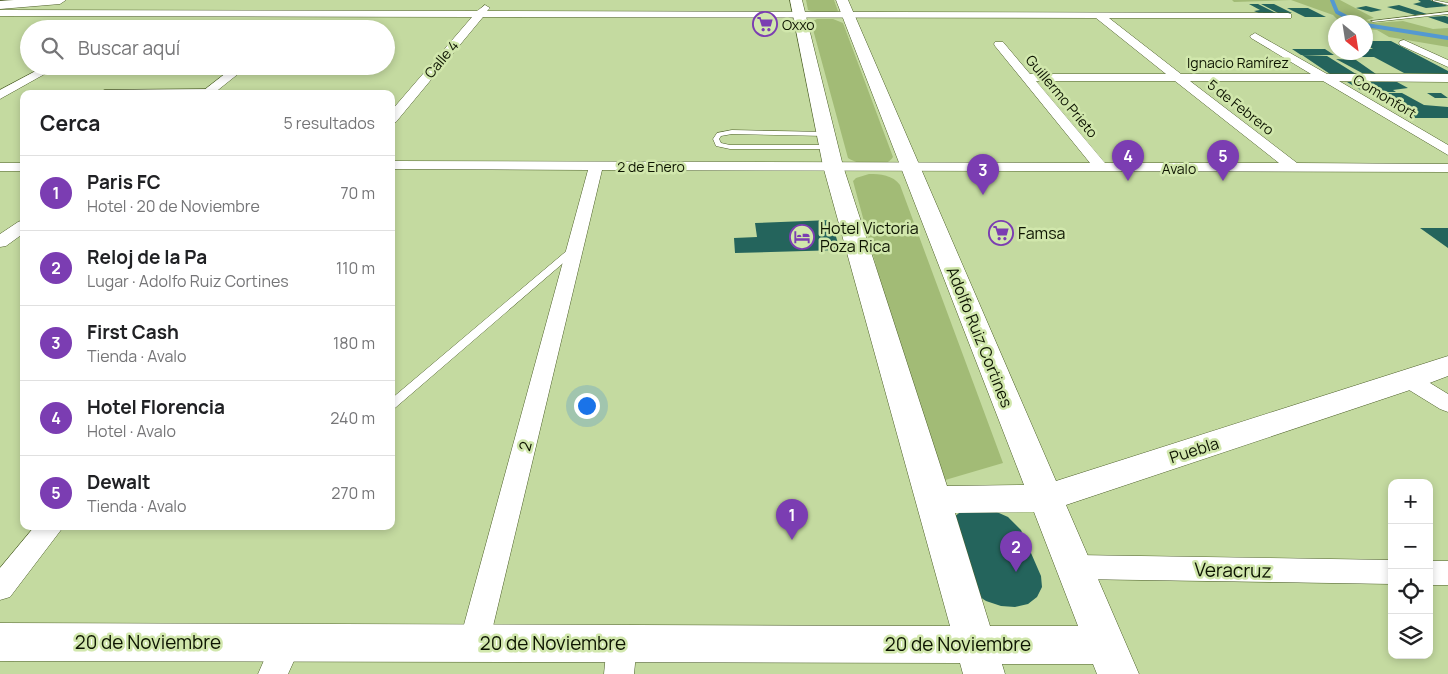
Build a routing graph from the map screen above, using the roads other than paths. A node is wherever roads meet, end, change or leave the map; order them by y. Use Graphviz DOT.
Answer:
graph roads {
  1 [pos="60,0"];
  2 [pos="492,0"];
  3 [pos="1435,0"];
  4 [pos="171,4"];
  5 [pos="327,4"];
  6 [pos="1448,4"];
  7 [pos="1201,5"];
  8 [pos="5,6"];
  9 [pos="797,7"];
  10 [pos="845,7"];
  11 [pos="156,12"];
  12 [pos="480,13"];
  13 [pos="1448,13"];
  14 [pos="314,14"];
  15 [pos="1098,15"];
  16 [pos="1216,15"];
  17 [pos="1288,16"];
  18 [pos="142,20"];
  19 [pos="306,20"];
  20 [pos="1374,21"];
  21 [pos="1255,36"];
  22 [pos="1404,42"];
  23 [pos="999,44"];
  24 [pos="1448,64"];
  25 [pos="37,75"];
  26 [pos="231,75"];
  27 [pos="1028,77"];
  28 [pos="1178,77"];
  29 [pos="1325,77"];
  30 [pos="1448,78"];
  31 [pos="211,90"];
  32 [pos="0,95"];
  33 [pos="395,114"];
  34 [pos="829,149"];
  35 [pos="1448,151"];
  36 [pos="395,165"];
  37 [pos="596,166"];
  38 [pos="0,167"];
  39 [pos="20,167"];
  40 [pos="911,168"];
  41 [pos="1102,168"];
  42 [pos="1294,168"];
  43 [pos="1448,168"];
  44 [pos="20,228"];
  45 [pos="0,242"];
  46 [pos="576,248"];
  47 [pos="1448,365"];
  48 [pos="1409,380"];
  49 [pos="395,402"];
  50 [pos="1448,404"];
  51 [pos="1046,498"];
  52 [pos="934,500"];
  53 [pos="48,530"];
  54 [pos="1075,567"];
  55 [pos="1388,572"];
  56 [pos="1433,573"];
  57 [pos="1448,573"];
  58 [pos="0,588"];
  59 [pos="0,642"];
  60 [pos="474,643"];
  61 [pos="280,658"];
  62 [pos="620,659"];
  63 [pos="981,659"];
  64 [pos="1112,659"];
  1 -- 8 [label="main road"];
  2 -- 12 [label="street, Calle 4"];
  3 -- 6 [label="lane"];
  4 -- 11 [label="street"];
  5 -- 14 [label="street"];
  7 -- 16 [label="street"];
  8 -- 11 [label="street"];
  9 -- 10 [label="street"];
  9 -- 12 [label="street"];
  9 -- 34 [label="main road"];
  10 -- 15 [label="street"];
  10 -- 40 [label="main road, Adolfo Ruiz Cortines"];
  11 -- 14 [label="street"];
  11 -- 18 [label="street"];
  12 -- 14 [label="street"];
  12 -- 33 [label="street, Calle 4"];
  13 -- 20 [label="lane"];
  14 -- 19 [label="street"];
  15 -- 16 [label="street"];
  15 -- 28 [label="street, 5 de Febrero"];
  16 -- 17 [label="street"];
  21 -- 29 [label="street, Comonfort"];
  22 -- 24 [label="street"];
  23 -- 27 [label="street, Guillermo Prieto"];
  25 -- 32 [label="street"];
  26 -- 31 [label="street"];
  27 -- 28 [label="street, Ignacio Ramírez"];
  27 -- 41 [label="street, Guillermo Prieto"];
  28 -- 29 [label="street, Ignacio Ramírez"];
  28 -- 42 [label="street, 5 de Febrero"];
  29 -- 30 [label="street, Ignacio Ramírez"];
  29 -- 35 [label="street, Comonfort"];
  34 -- 34 [label="lane"];
  34 -- 37 [label="street, 2 de Enero"];
  34 -- 40 [label="street, 2 de Enero"];
  34 -- 52 [label="main road"];
  36 -- 37 [label="street, 2 de Enero"];
  37 -- 46 [label="street, 2"];
  38 -- 39 [label="street"];
  40 -- 41 [label="street, Avalo"];
  40 -- 51 [label="main road, Adolfo Ruiz Cortines"];
  41 -- 42 [label="street, Avalo"];
  42 -- 43 [label="street, Avalo"];
  44 -- 45 [label="street"];
  46 -- 49 [label="lane"];
  46 -- 60 [label="street, 2"];
  47 -- 48 [label="main road, Puebla"];
  48 -- 50 [label="street"];
  48 -- 51 [label="main road, Puebla"];
  51 -- 52 [label="main road, Puebla"];
  51 -- 54 [label="main road, Adolfo Ruiz Cortines"];
  52 -- 63 [label="main road"];
  53 -- 58 [label="street"];
  54 -- 55 [label="street, Veracruz"];
  54 -- 64 [label="main road, Adolfo Ruiz Cortines"];
  56 -- 57 [label="street"];
  59 -- 61 [label="main road, 20 de Noviembre"];
  60 -- 61 [label="main road, 20 de Noviembre"];
  60 -- 62 [label="main road, 20 de Noviembre"];
  62 -- 63 [label="main road, 20 de Noviembre"];
  63 -- 64 [label="main road, 20 de Noviembre"];
}
